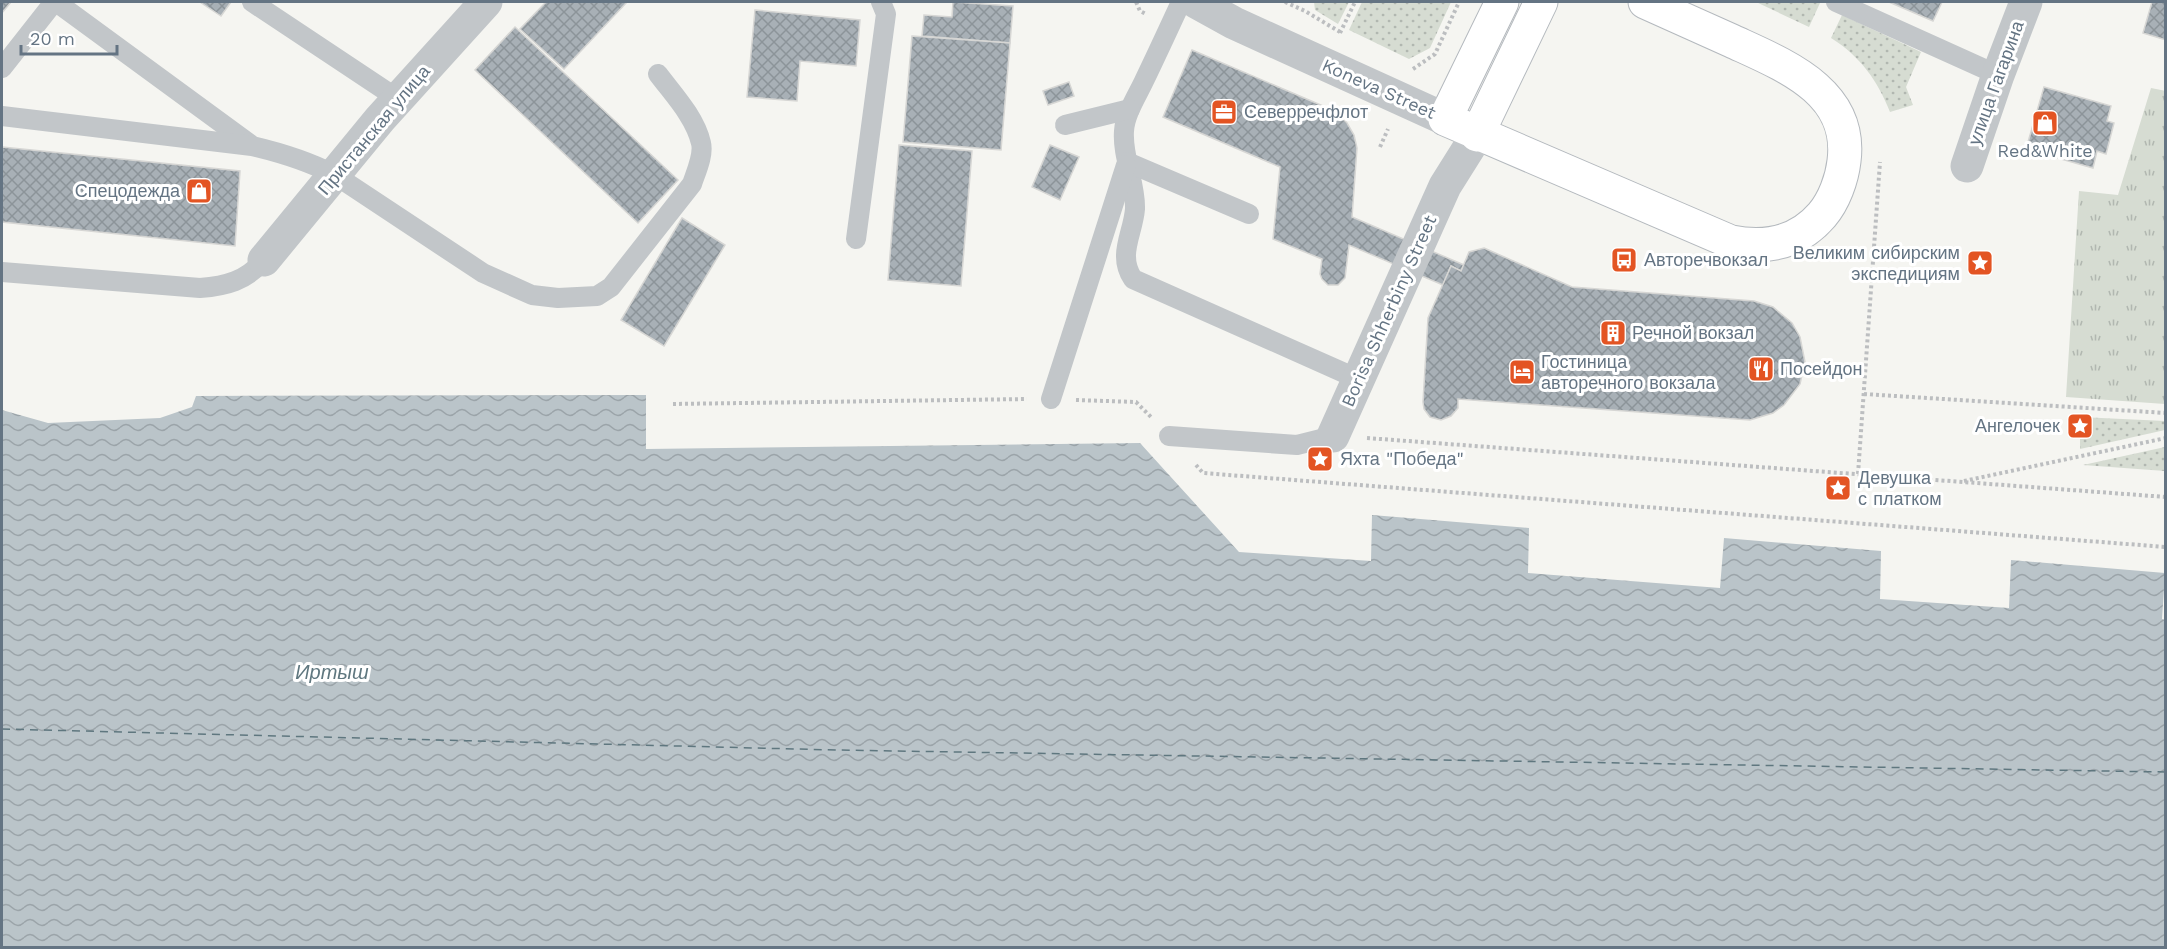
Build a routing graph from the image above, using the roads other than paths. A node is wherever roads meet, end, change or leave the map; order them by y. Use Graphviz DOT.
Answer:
graph roads {
  1 [pos="55,2"];
  2 [pos="252,2"];
  3 [pos="486,2"];
  4 [pos="881,2"];
  5 [pos="1181,2"];
  6 [pos="1196,2"];
  7 [pos="1502,2"];
  8 [pos="1541,2"];
  9 [pos="1645,2"];
  10 [pos="1836,2"];
  11 [pos="2026,2"];
  12 [pos="2,69"];
  13 [pos="658,74"];
  14 [pos="1998,75"];
  15 [pos="398,99"];
  16 [pos="1131,109"];
  17 [pos="2,116"];
  18 [pos="1445,119"];
  19 [pos="1065,124"];
  20 [pos="1477,135"];
  21 [pos="252,146"];
  22 [pos="1127,162"];
  23 [pos="1967,166"];
  24 [pos="335,175"];
  25 [pos="1444,186"];
  26 [pos="1249,214"];
  27 [pos="856,239"];
  28 [pos="264,260"];
  29 [pos="2,272"];
  30 [pos="1358,379"];
  31 [pos="1051,399"];
  32 [pos="1169,436"];
  33 [pos="1333,436"];
  1 -- 12 [label="lane"];
  1 -- 21 [label="lane"];
  2 -- 15 [label="lane"];
  3 -- 15 [label="street, Пристанская улица"];
  4 -- 27 [label="lane"];
  5 -- 16 [label="lane"];
  6 -- 18 [label="street, Koneva Street"];
  7 -- 18 [label="main road, Koneva Street"];
  8 -- 20 [label="main road"];
  9 -- 20 [label="main road"];
  10 -- 14 [label="lane"];
  11 -- 14 [label="street, улица Гагарина"];
  13 -- 24 [label="lane"];
  14 -- 23 [label="street, улица Гагарина"];
  15 -- 24 [label="street, Пристанская улица"];
  16 -- 19 [label="lane"];
  16 -- 22 [label="lane"];
  17 -- 21 [label="lane"];
  18 -- 20 [label="main road"];
  18 -- 25 [label="street, Borisa Shherbiny Street"];
  20 -- 25 [label="street, Borisa Shherbiny Street"];
  21 -- 24 [label="lane"];
  22 -- 26 [label="lane"];
  22 -- 30 [label="lane"];
  22 -- 31 [label="lane"];
  24 -- 28 [label="street, Пристанская улица"];
  25 -- 30 [label="street, Borisa Shherbiny Street"];
  28 -- 29 [label="lane"];
  30 -- 33 [label="street, Borisa Shherbiny Street"];
  32 -- 33 [label="lane"];
}
